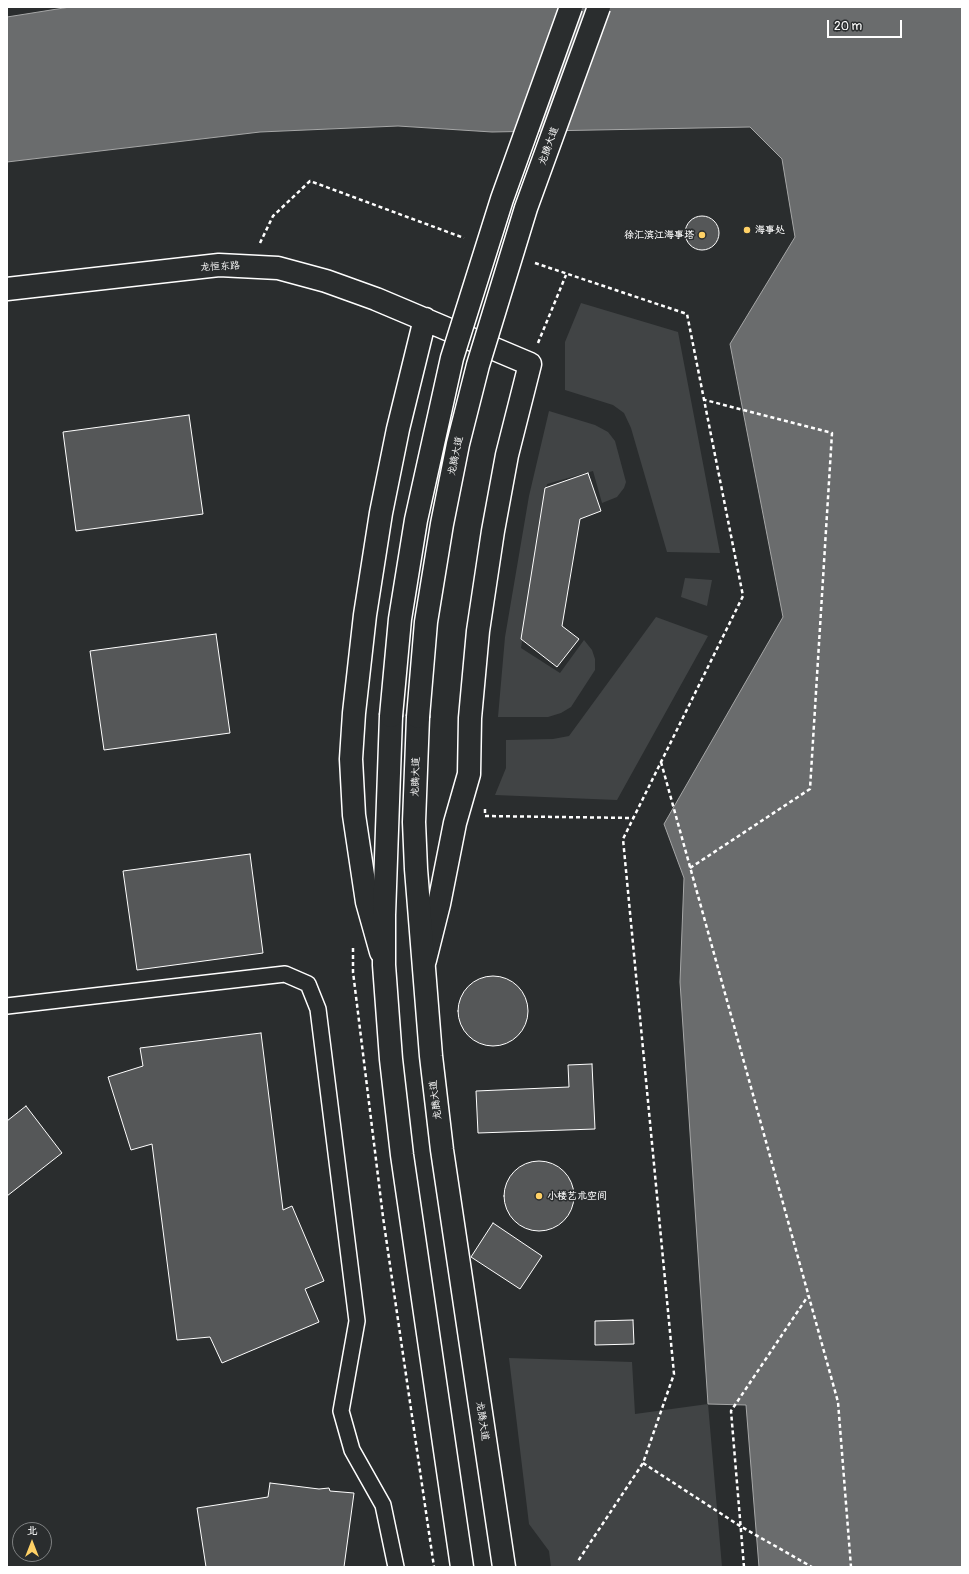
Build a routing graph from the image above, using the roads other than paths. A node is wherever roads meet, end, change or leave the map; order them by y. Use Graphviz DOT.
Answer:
graph roads {
  1 [pos="571,7"];
  2 [pos="599,7"];
  3 [pos="7,289"];
  4 [pos="425,319"];
  5 [pos="424,963"];
  6 [pos="384,965"];
  7 [pos="7,1006"];
  8 [pos="396,1567"];
  9 [pos="462,1567"];
  10 [pos="504,1567"];
  1 -- 6 [label="main road, bridge"];
  2 -- 5 [label="main road, 龙腾大道, bridge"];
  3 -- 4 [label="main road, 龙恒东路"];
  4 -- 5 [label="main road, 龙恒东路"];
  4 -- 6 [label="main road"];
  5 -- 10 [label="main road, 龙腾大道"];
  6 -- 9 [label="main road"];
  7 -- 8 [label="lane"];
}
